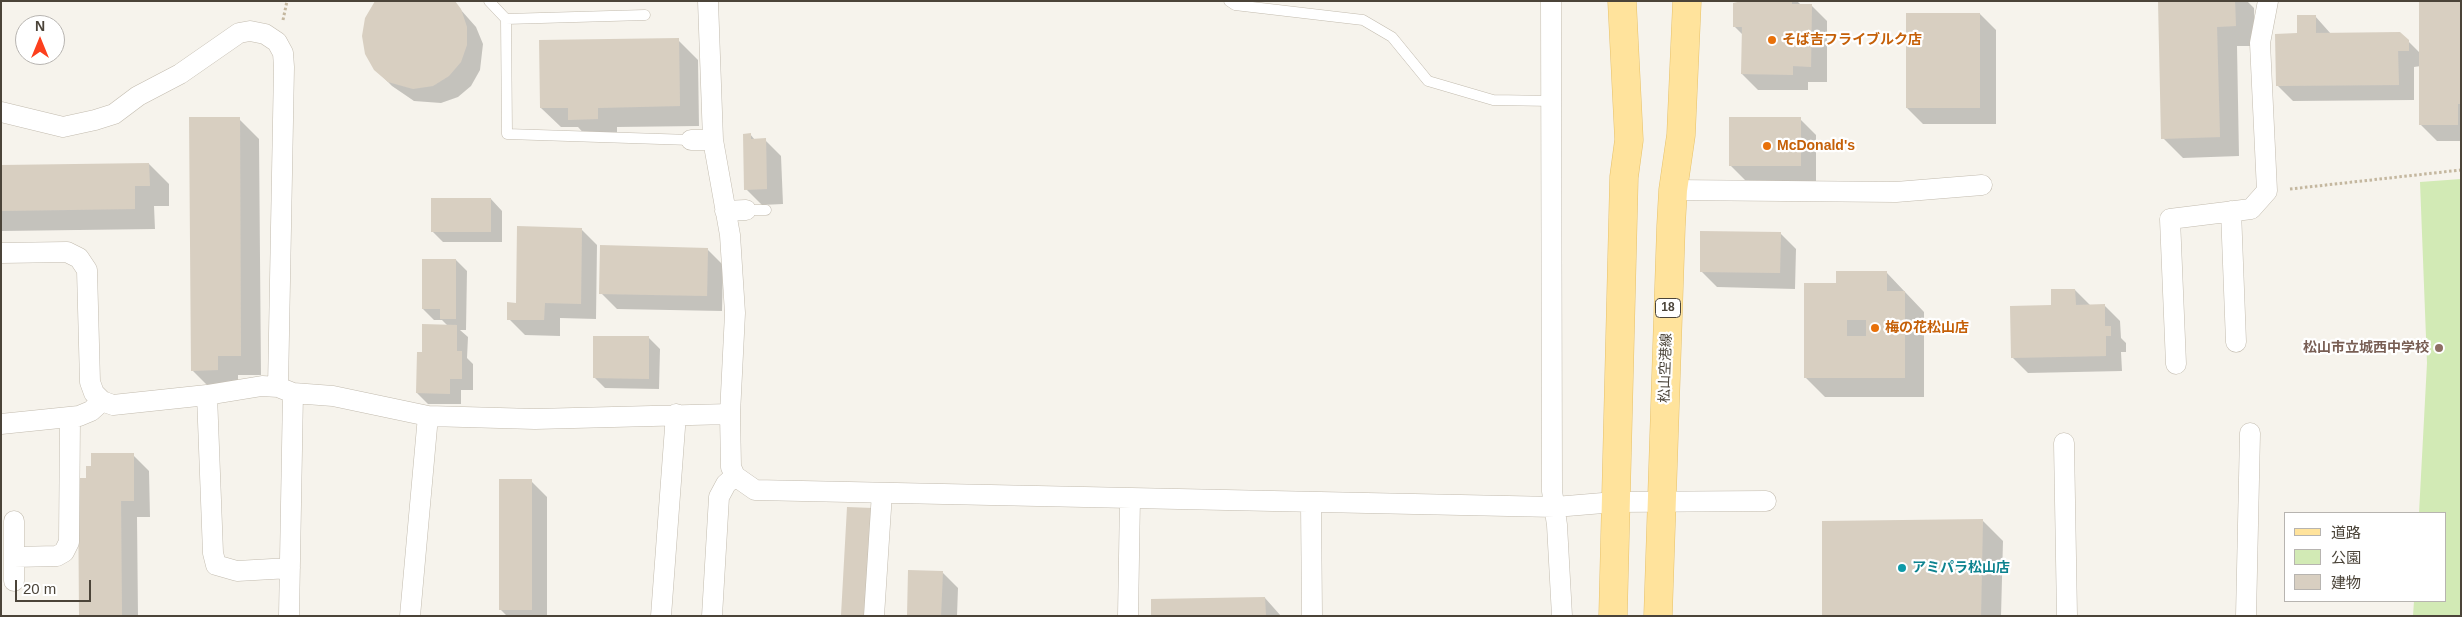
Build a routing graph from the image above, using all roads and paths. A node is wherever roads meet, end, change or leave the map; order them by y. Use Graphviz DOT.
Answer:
graph roads {
  1 [pos="489,1"];
  2 [pos="708,1"];
  3 [pos="1228,1"];
  4 [pos="1551,1"];
  5 [pos="1622,1"];
  6 [pos="1686,1"];
  7 [pos="2268,1"];
  8 [pos="645,15"];
  9 [pos="506,19"];
  10 [pos="1552,101"];
  11 [pos="1,112"];
  12 [pos="691,140"];
  13 [pos="712,140"];
  14 [pos="2461,170"];
  15 [pos="1982,185"];
  16 [pos="1673,190"];
  17 [pos="2267,191"];
  18 [pos="756,210"];
  19 [pos="725,211"];
  20 [pos="2231,211"];
  21 [pos="1,253"];
  22 [pos="2236,342"];
  23 [pos="2176,364"];
  24 [pos="285,390"];
  25 [pos="207,395"];
  26 [pos="102,401"];
  27 [pos="676,414"];
  28 [pos="730,414"];
  29 [pos="428,416"];
  30 [pos="70,418"];
  31 [pos="1,424"];
  32 [pos="2250,434"];
  33 [pos="2064,443"];
  34 [pos="735,476"];
  35 [pos="882,492"];
  36 [pos="1130,498"];
  37 [pos="1615,502"];
  38 [pos="1661,502"];
  39 [pos="1766,502"];
  40 [pos="1311,504"];
  41 [pos="1555,508"];
  42 [pos="14,521"];
  43 [pos="14,557"];
  44 [pos="290,568"];
  45 [pos="14,582"];
  46 [pos="290,616"];
  47 [pos="410,616"];
  48 [pos="661,616"];
  49 [pos="712,616"];
  50 [pos="874,616"];
  51 [pos="1128,616"];
  52 [pos="1312,616"];
  53 [pos="1562,616"];
  54 [pos="1613,616"];
  55 [pos="1658,616"];
  56 [pos="2067,616"];
  57 [pos="2246,616"];
  1 -- 9 [label="lane"];
  2 -- 13 [label="street"];
  3 -- 10 [label="lane"];
  4 -- 10 [label="street"];
  5 -- 37 [label="main road"];
  6 -- 16 [label="main road, 松山空港線 / 18"];
  7 -- 17 [label="street"];
  8 -- 9 [label="lane"];
  9 -- 12 [label="lane"];
  10 -- 41 [label="street"];
  11 -- 24 [label="street"];
  12 -- 13 [label="street"];
  13 -- 19 [label="street"];
  14 -- 17 [label="path"];
  15 -- 16 [label="street"];
  16 -- 38 [label="main road, 松山空港線 / 18"];
  17 -- 20 [label="street"];
  18 -- 19 [label="street"];
  19 -- 28 [label="street"];
  20 -- 22 [label="street"];
  20 -- 23 [label="street"];
  21 -- 26 [label="street"];
  24 -- 25 [label="street"];
  24 -- 29 [label="street"];
  24 -- 44 [label="street"];
  25 -- 26 [label="street"];
  25 -- 44 [label="street"];
  26 -- 30 [label="street"];
  27 -- 28 [label="street"];
  27 -- 29 [label="street"];
  27 -- 48 [label="street"];
  28 -- 34 [label="street"];
  29 -- 47 [label="street"];
  30 -- 31 [label="street"];
  30 -- 43 [label="street"];
  32 -- 57 [label="street"];
  33 -- 56 [label="street"];
  34 -- 35 [label="street"];
  34 -- 49 [label="street"];
  35 -- 36 [label="street"];
  35 -- 50 [label="street"];
  36 -- 40 [label="street"];
  36 -- 51 [label="street"];
  37 -- 38 [label="street"];
  37 -- 41 [label="street"];
  37 -- 54 [label="main road"];
  38 -- 39 [label="street"];
  38 -- 55 [label="main road, 松山空港線 / 18"];
  40 -- 41 [label="street"];
  40 -- 52 [label="street"];
  41 -- 53 [label="street"];
  42 -- 43 [label="street"];
  43 -- 45 [label="street"];
  44 -- 46 [label="street"];
}
